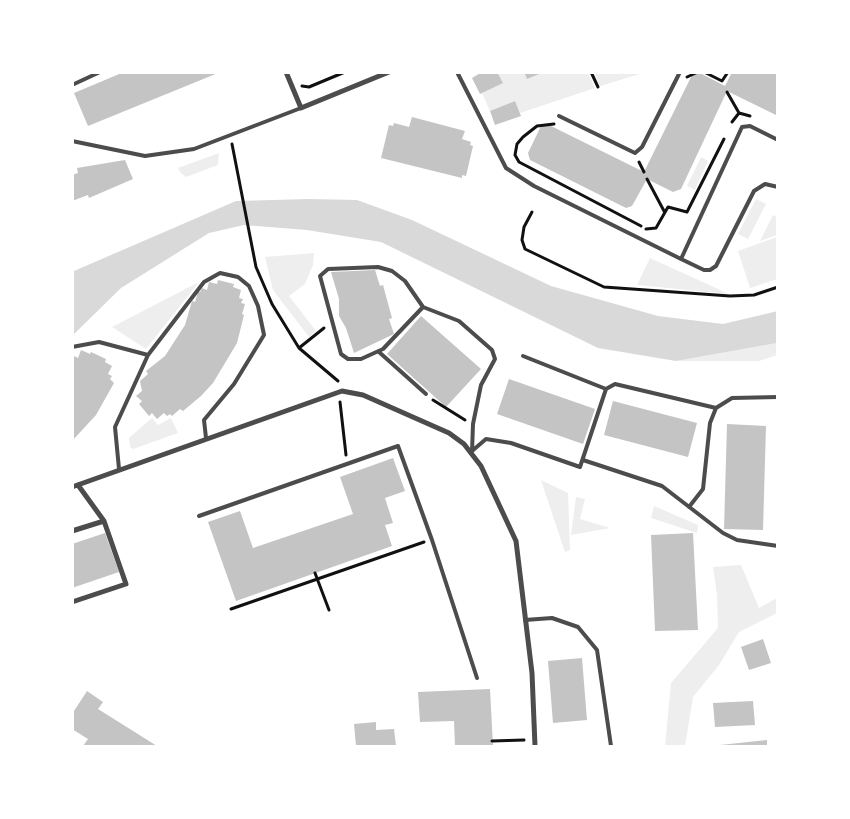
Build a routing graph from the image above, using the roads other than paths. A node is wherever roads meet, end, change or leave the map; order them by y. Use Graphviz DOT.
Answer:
graph roads {
  1 [pos="100,72"];
  2 [pos="286,72"];
  3 [pos="389,72"];
  4 [pos="457,72"];
  5 [pos="679,74"];
  6 [pos="72,86"];
  7 [pos="301,108"];
  8 [pos="558,116"];
  9 [pos="73,140"];
  10 [pos="778,140"];
  11 [pos="778,187"];
  12 [pos="681,259"];
  13 [pos="423,307"];
  14 [pos="72,347"];
  15 [pos="379,352"];
  16 [pos="148,355"];
  17 [pos="523,356"];
  18 [pos="606,389"];
  19 [pos="426,394"];
  20 [pos="778,397"];
  21 [pos="716,408"];
  22 [pos="206,438"];
  23 [pos="472,452"];
  24 [pos="583,460"];
  25 [pos="119,469"];
  26 [pos="75,486"];
  27 [pos="689,507"];
  28 [pos="199,516"];
  29 [pos="104,521"];
  30 [pos="72,531"];
  31 [pos="778,546"];
  32 [pos="72,602"];
  33 [pos="526,620"];
  34 [pos="477,678"];
  35 [pos="535,746"];
  36 [pos="611,746"];
  1 -- 6 [label="lane"];
  2 -- 7 [label="street"];
  3 -- 7 [label="street"];
  4 -- 12 [label="lane"];
  5 -- 8 [label="lane"];
  7 -- 9 [label="lane"];
  10 -- 12 [label="lane"];
  11 -- 12 [label="lane"];
  13 -- 15 [label="lane"];
  13 -- 15 [label="lane"];
  13 -- 23 [label="lane"];
  14 -- 16 [label="lane"];
  15 -- 19 [label="lane"];
  16 -- 22 [label="lane"];
  16 -- 25 [label="lane"];
  17 -- 18 [label="lane"];
  18 -- 21 [label="lane"];
  18 -- 24 [label="lane"];
  20 -- 21 [label="lane"];
  21 -- 27 [label="lane"];
  22 -- 23 [label="street"];
  22 -- 25 [label="street"];
  23 -- 24 [label="lane"];
  23 -- 33 [label="street"];
  24 -- 27 [label="lane"];
  25 -- 26 [label="street"];
  26 -- 29 [label="street"];
  27 -- 31 [label="lane"];
  28 -- 34 [label="lane"];
  29 -- 30 [label="street"];
  29 -- 32 [label="street"];
  33 -- 35 [label="street"];
  33 -- 36 [label="lane"];
}
